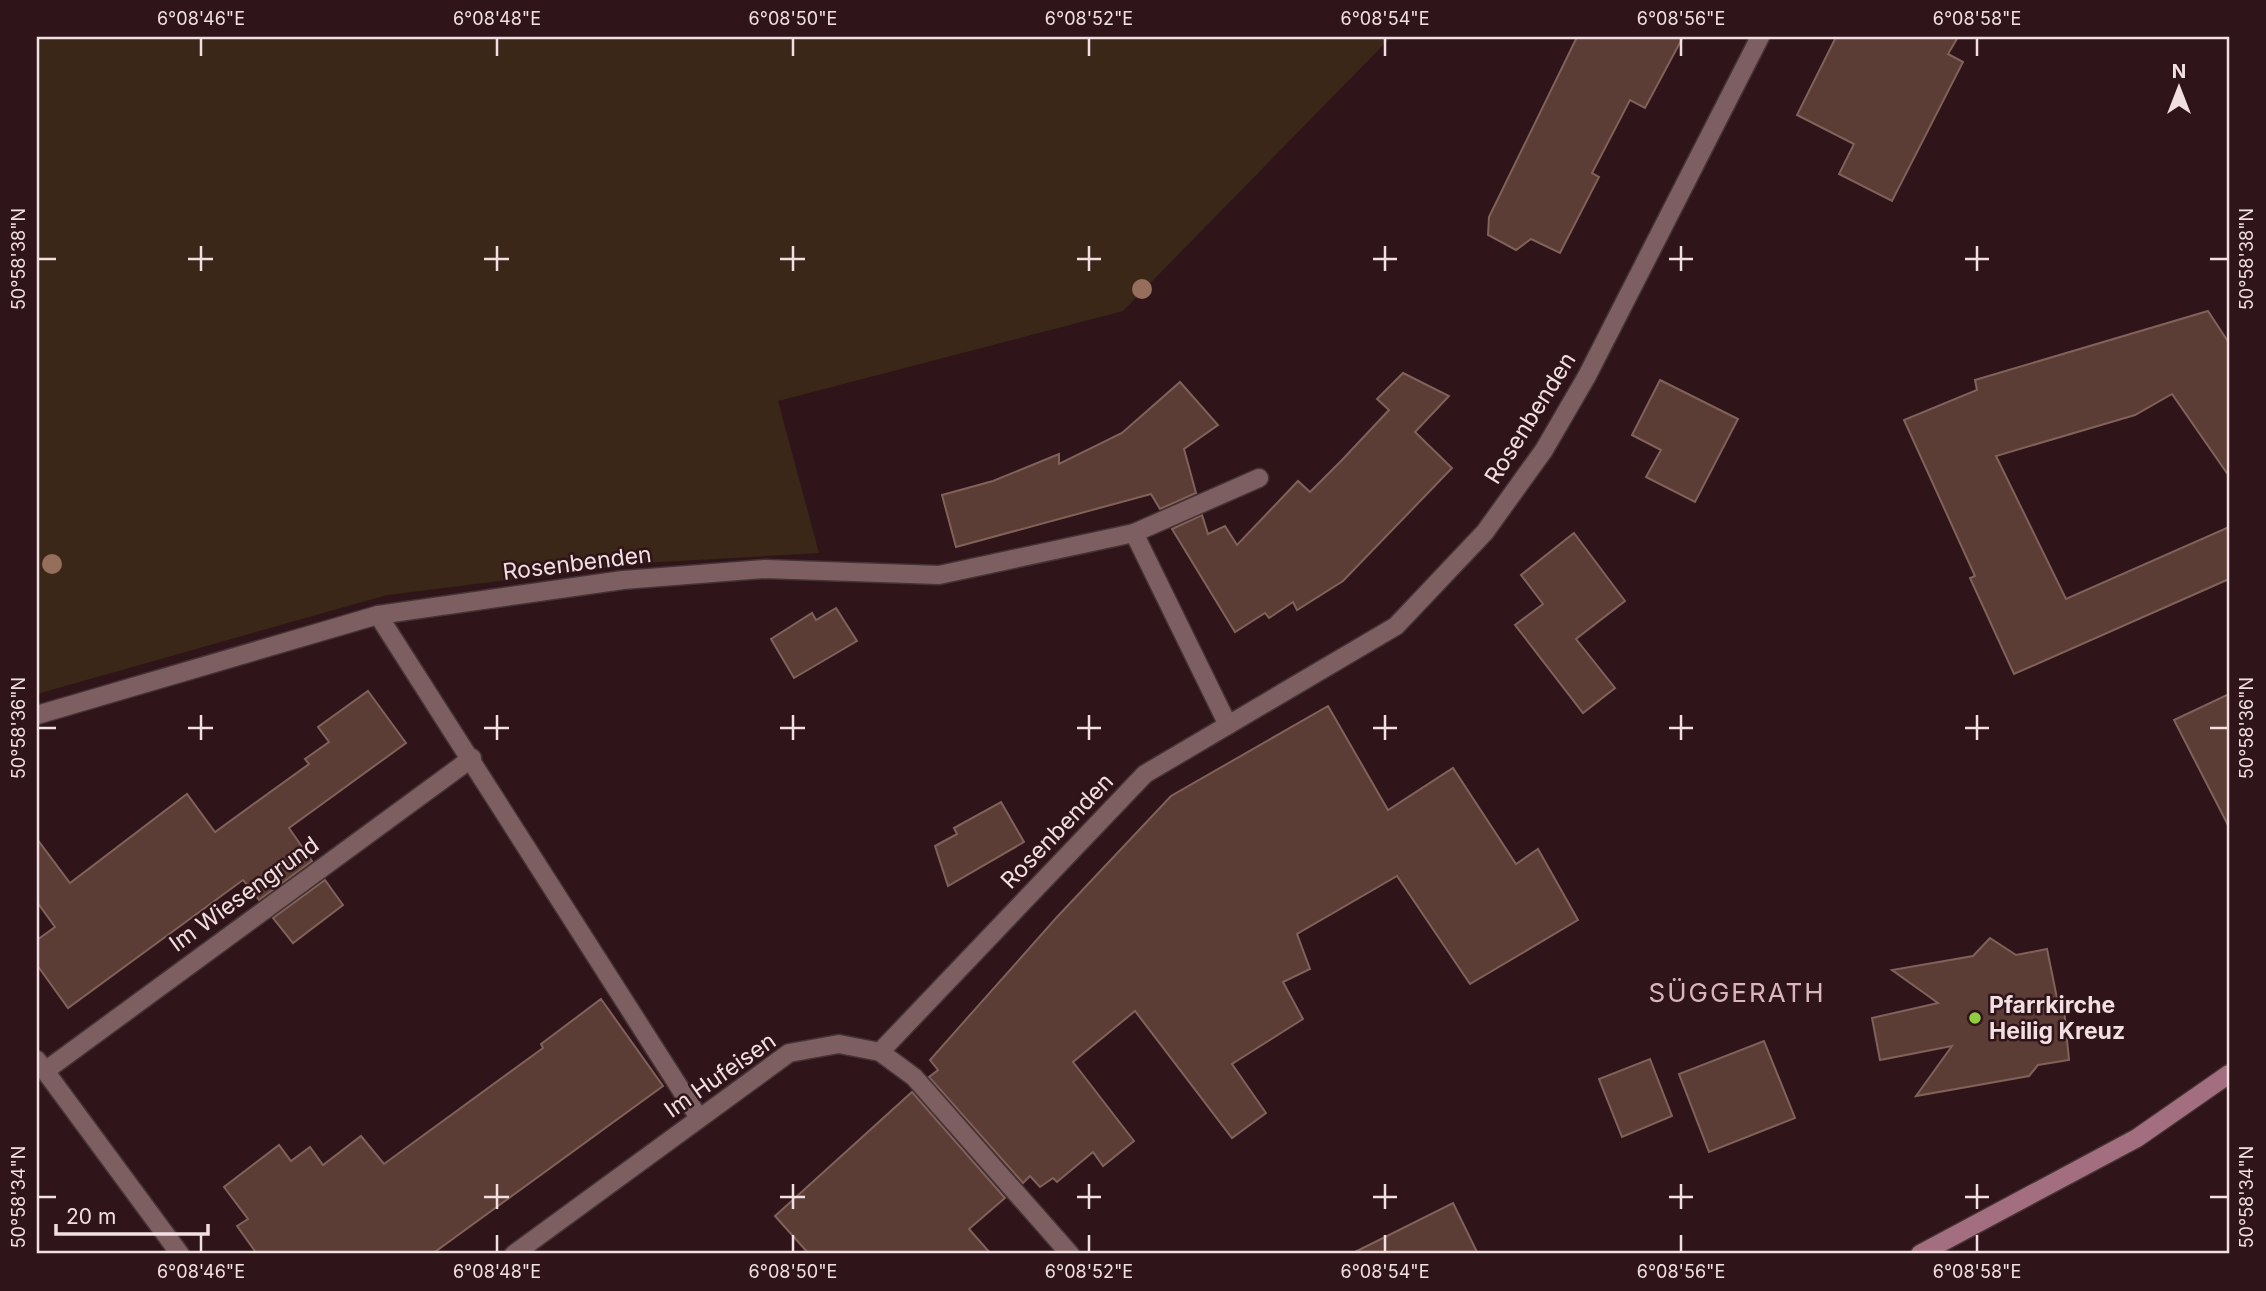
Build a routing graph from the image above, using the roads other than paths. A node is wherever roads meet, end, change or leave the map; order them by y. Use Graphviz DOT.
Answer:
graph roads {
  1 [pos="1760,37"];
  2 [pos="1259,478"];
  3 [pos="1134,533"];
  4 [pos="379,615"];
  5 [pos="37,715"];
  6 [pos="1227,725"];
  7 [pos="472,758"];
  8 [pos="880,1052"];
  9 [pos="41,1065"];
  10 [pos="2229,1074"];
  11 [pos="699,1118"];
  12 [pos="180,1254"];
  13 [pos="514,1254"];
  14 [pos="1070,1254"];
  15 [pos="1920,1254"];
  1 -- 6 [label="street, Rosenbenden"];
  2 -- 3 [label="street, Rosenbenden"];
  3 -- 4 [label="street, Rosenbenden"];
  3 -- 6 [label="street"];
  4 -- 5 [label="street, Rosenbenden"];
  4 -- 7 [label="street"];
  6 -- 8 [label="street, Rosenbenden"];
  7 -- 9 [label="street, Im Wiesengrund"];
  7 -- 11 [label="street"];
  8 -- 11 [label="street, Im Hufeisen"];
  8 -- 14 [label="street, Im Hufeisen"];
  9 -- 12 [label="street, Im Wiesengrund"];
  10 -- 15 [label="main road"];
  11 -- 13 [label="street, Im Hufeisen"];
}
